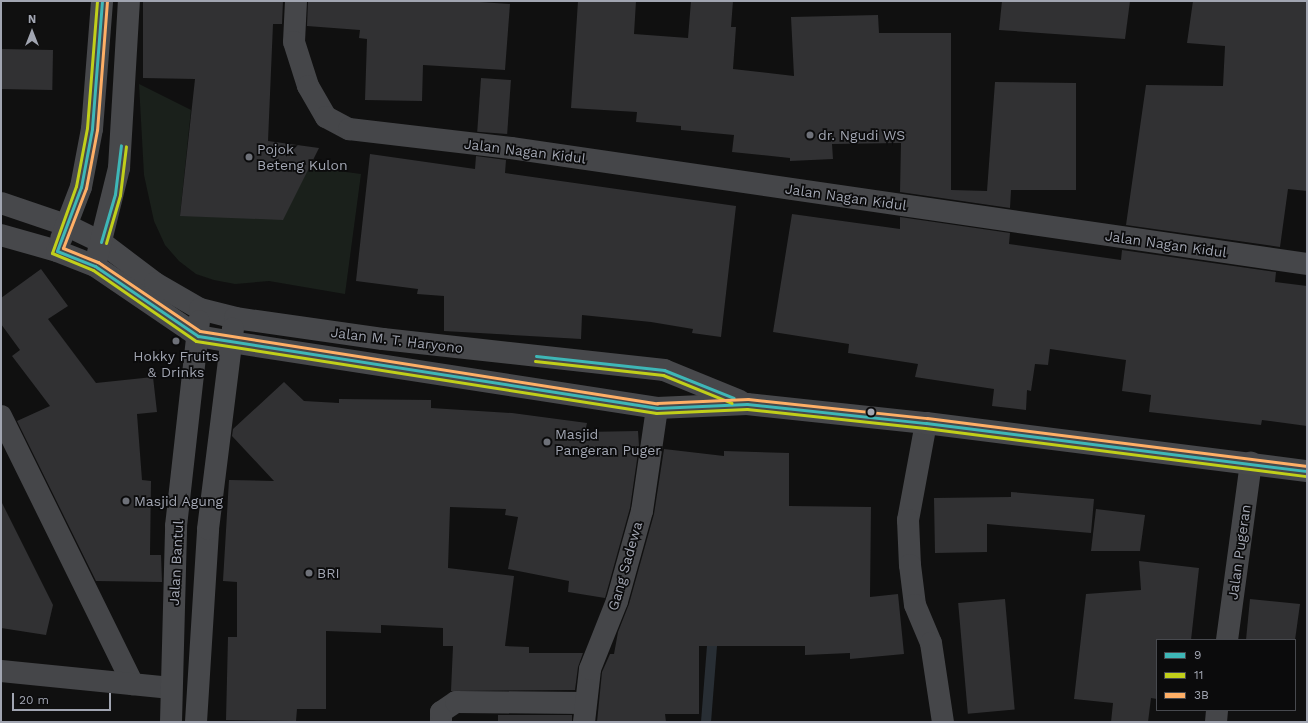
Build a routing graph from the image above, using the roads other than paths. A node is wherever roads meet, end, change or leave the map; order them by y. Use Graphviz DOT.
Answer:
graph roads {
  1 [pos="102,1"];
  2 [pos="129,1"];
  3 [pos="296,1"];
  4 [pos="1,203"];
  5 [pos="66,224"];
  6 [pos="1,235"];
  7 [pos="101,242"];
  8 [pos="57,251"];
  9 [pos="1307,264"];
  10 [pos="95,266"];
  11 [pos="200,309"];
  12 [pos="235,318"];
  13 [pos="198,336"];
  14 [pos="231,342"];
  15 [pos="747,404"];
  16 [pos="657,408"];
  17 [pos="1,416"];
  18 [pos="926,423"];
  19 [pos="1252,463"];
  20 [pos="1307,472"];
  21 [pos="1227,639"];
  22 [pos="1,671"];
  23 [pos="133,684"];
  24 [pos="171,688"];
  25 [pos="1218,711"];
  26 [pos="584,712"];
  27 [pos="171,722"];
  28 [pos="196,722"];
  29 [pos="441,722"];
  30 [pos="943,722"];
  31 [pos="1216,722"];
  1 -- 5 [label="main road"];
  2 -- 7 [label="main road"];
  3 -- 9 [label="street, Jalan Nagan Kidul"];
  4 -- 5 [label="main road, Jalan M. T. Haryono"];
  5 -- 7 [label="main road, Jalan M. T. Haryono"];
  5 -- 8 [label="main road"];
  6 -- 8 [label="main road"];
  7 -- 10 [label="main road"];
  7 -- 11 [label="main road, Jalan M. T. Haryono"];
  8 -- 10 [label="main road"];
  10 -- 13 [label="main road"];
  11 -- 12 [label="main road, Jalan M. T. Haryono"];
  11 -- 13 [label="main road, Jalan Bantul"];
  12 -- 14 [label="main road"];
  12 -- 15 [label="main road, Jalan M. T. Haryono"];
  13 -- 14 [label="main road, Jalan M. T. Haryono"];
  13 -- 24 [label="main road, Jalan Bantul"];
  14 -- 16 [label="main road, Jalan M. T. Haryono"];
  14 -- 28 [label="main road"];
  15 -- 16 [label="main road, Jalan M. T. Haryono"];
  15 -- 18 [label="main road, Jalan M. T. Haryono"];
  16 -- 26 [label="street, Gang Sadewa"];
  17 -- 23 [label="street"];
  18 -- 19 [label="main road, Jalan M. T. Haryono"];
  18 -- 30 [label="street"];
  19 -- 20 [label="main road, Jalan M. T. Haryono"];
  19 -- 21 [label="street, Jalan Pugeran"];
  22 -- 23 [label="street"];
  23 -- 24 [label="street"];
  24 -- 27 [label="main road, Jalan Bantul"];
  25 -- 31 [label="street"];
  26 -- 29 [label="street"];
}
